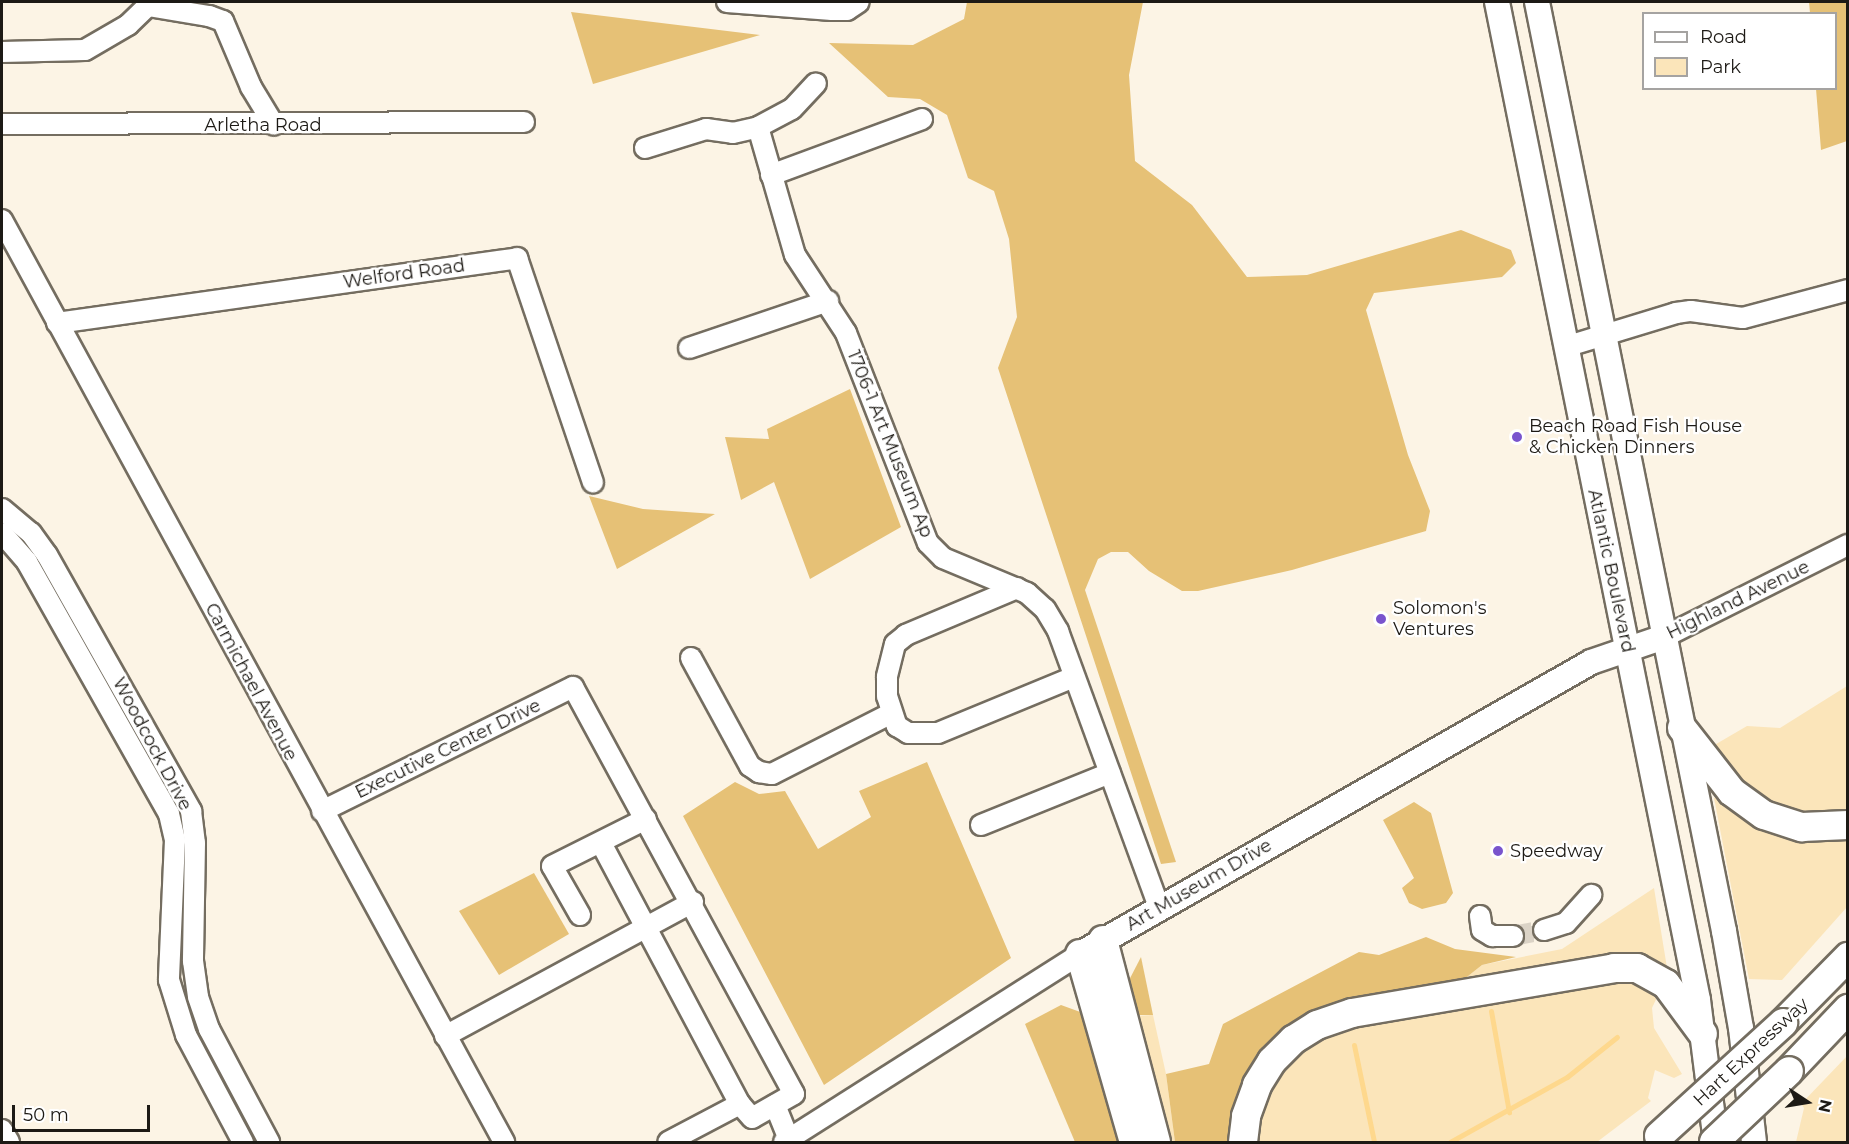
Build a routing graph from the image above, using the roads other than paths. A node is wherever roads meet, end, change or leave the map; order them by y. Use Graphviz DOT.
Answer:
graph roads {
  1 [pos="727,2"];
  2 [pos="859,2"];
  3 [pos="1497,2"];
  4 [pos="1537,2"];
  5 [pos="163,5"];
  6 [pos="2,52"];
  7 [pos="816,83"];
  8 [pos="922,119"];
  9 [pos="524,122"];
  10 [pos="2,124"];
  11 [pos="274,125"];
  12 [pos="758,127"];
  13 [pos="645,148"];
  14 [pos="771,175"];
  15 [pos="2,220"];
  16 [pos="1848,290"];
  17 [pos="828,301"];
  18 [pos="57,323"];
  19 [pos="1603,335"];
  20 [pos="1565,347"];
  21 [pos="689,348"];
  22 [pos="592,482"];
  23 [pos="2,509"];
  24 [pos="2,533"];
  25 [pos="1848,545"];
  26 [pos="1017,588"];
  27 [pos="1664,637"];
  28 [pos="1627,649"];
  29 [pos="692,658"];
  30 [pos="1074,677"];
  31 [pos="890,714"];
  32 [pos="1682,728"];
  33 [pos="1110,773"];
  34 [pos="322,811"];
  35 [pos="646,819"];
  36 [pos="981,825"];
  37 [pos="1848,825"];
  38 [pos="601,843"];
  39 [pos="1591,895"];
  40 [pos="693,902"];
  41 [pos="1160,907"];
  42 [pos="580,915"];
  43 [pos="1480,916"];
  44 [pos="645,927"];
  45 [pos="1544,930"];
  46 [pos="1513,936"];
  47 [pos="1091,947"];
  48 [pos="1848,957"];
  49 [pos="1848,1009"];
  50 [pos="1703,1034"];
  51 [pos="445,1036"];
  52 [pos="740,1104"];
  53 [pos="775,1105"];
  54 [pos="2,1130"];
  55 [pos="1655,1139"];
  56 [pos="787,1141"];
  57 [pos="9,1143"];
  58 [pos="243,1143"];
  59 [pos="269,1143"];
  60 [pos="504,1143"];
  61 [pos="668,1143"];
  62 [pos="1134,1143"];
  63 [pos="1156,1143"];
  64 [pos="1243,1143"];
  65 [pos="1715,1143"];
  66 [pos="1754,1143"];
  1 -- 2 [label="street"];
  3 -- 20 [label="main road, Atlantic Boulevard"];
  4 -- 19 [label="main road"];
  5 -- 6 [label="street"];
  5 -- 11 [label="street"];
  7 -- 12 [label="street"];
  8 -- 14 [label="street"];
  9 -- 11 [label="street, Arletha Road"];
  10 -- 11 [label="street, Arletha Road"];
  12 -- 13 [label="street"];
  12 -- 14 [label="street, 1706-1 Art Museum Ap"];
  14 -- 17 [label="street, 1706-1 Art Museum Ap"];
  15 -- 18 [label="street, Carmichael Avenue"];
  16 -- 19 [label="street"];
  17 -- 21 [label="street"];
  17 -- 26 [label="street, 1706-1 Art Museum Ap"];
  18 -- 22 [label="street, Welford Road"];
  18 -- 34 [label="street, Carmichael Avenue"];
  19 -- 20 [label="street"];
  19 -- 27 [label="main road"];
  20 -- 28 [label="main road, Atlantic Boulevard"];
  23 -- 59 [label="street, Woodcock Drive"];
  24 -- 58 [label="street, Woodcock Drive"];
  25 -- 27 [label="street, Highland Avenue"];
  26 -- 30 [label="street, 1706-1 Art Museum Ap"];
  26 -- 31 [label="street"];
  27 -- 28 [label="main road, Highland Avenue"];
  27 -- 32 [label="main road"];
  28 -- 41 [label="main road, Art Museum Drive"];
  28 -- 50 [label="main road, Atlantic Boulevard"];
  29 -- 31 [label="street"];
  30 -- 31 [label="street"];
  30 -- 33 [label="street, 1706-1 Art Museum Ap"];
  32 -- 37 [label="highway"];
  32 -- 66 [label="main road"];
  33 -- 36 [label="street"];
  33 -- 41 [label="street, 1706-1 Art Museum Ap"];
  34 -- 35 [label="street, Executive Center Drive"];
  34 -- 51 [label="street, Carmichael Avenue"];
  35 -- 38 [label="street"];
  35 -- 40 [label="street"];
  38 -- 42 [label="street"];
  38 -- 44 [label="street"];
  39 -- 45 [label="street"];
  40 -- 44 [label="street"];
  40 -- 53 [label="street"];
  41 -- 47 [label="main road, Art Museum Drive"];
  43 -- 46 [label="street"];
  44 -- 51 [label="street"];
  44 -- 52 [label="street"];
  47 -- 56 [label="street, Art Museum Drive"];
  47 -- 62 [label="highway"];
  47 -- 63 [label="highway"];
  48 -- 55 [label="highway, Hart Expressway, bridge"];
  49 -- 65 [label="highway, Hart Expressway, bridge"];
  50 -- 64 [label="highway"];
  50 -- 65 [label="main road, Atlantic Boulevard"];
  51 -- 60 [label="street, Carmichael Avenue"];
  52 -- 53 [label="street"];
  52 -- 61 [label="street"];
  53 -- 56 [label="street"];
  54 -- 57 [label="street"];
}
